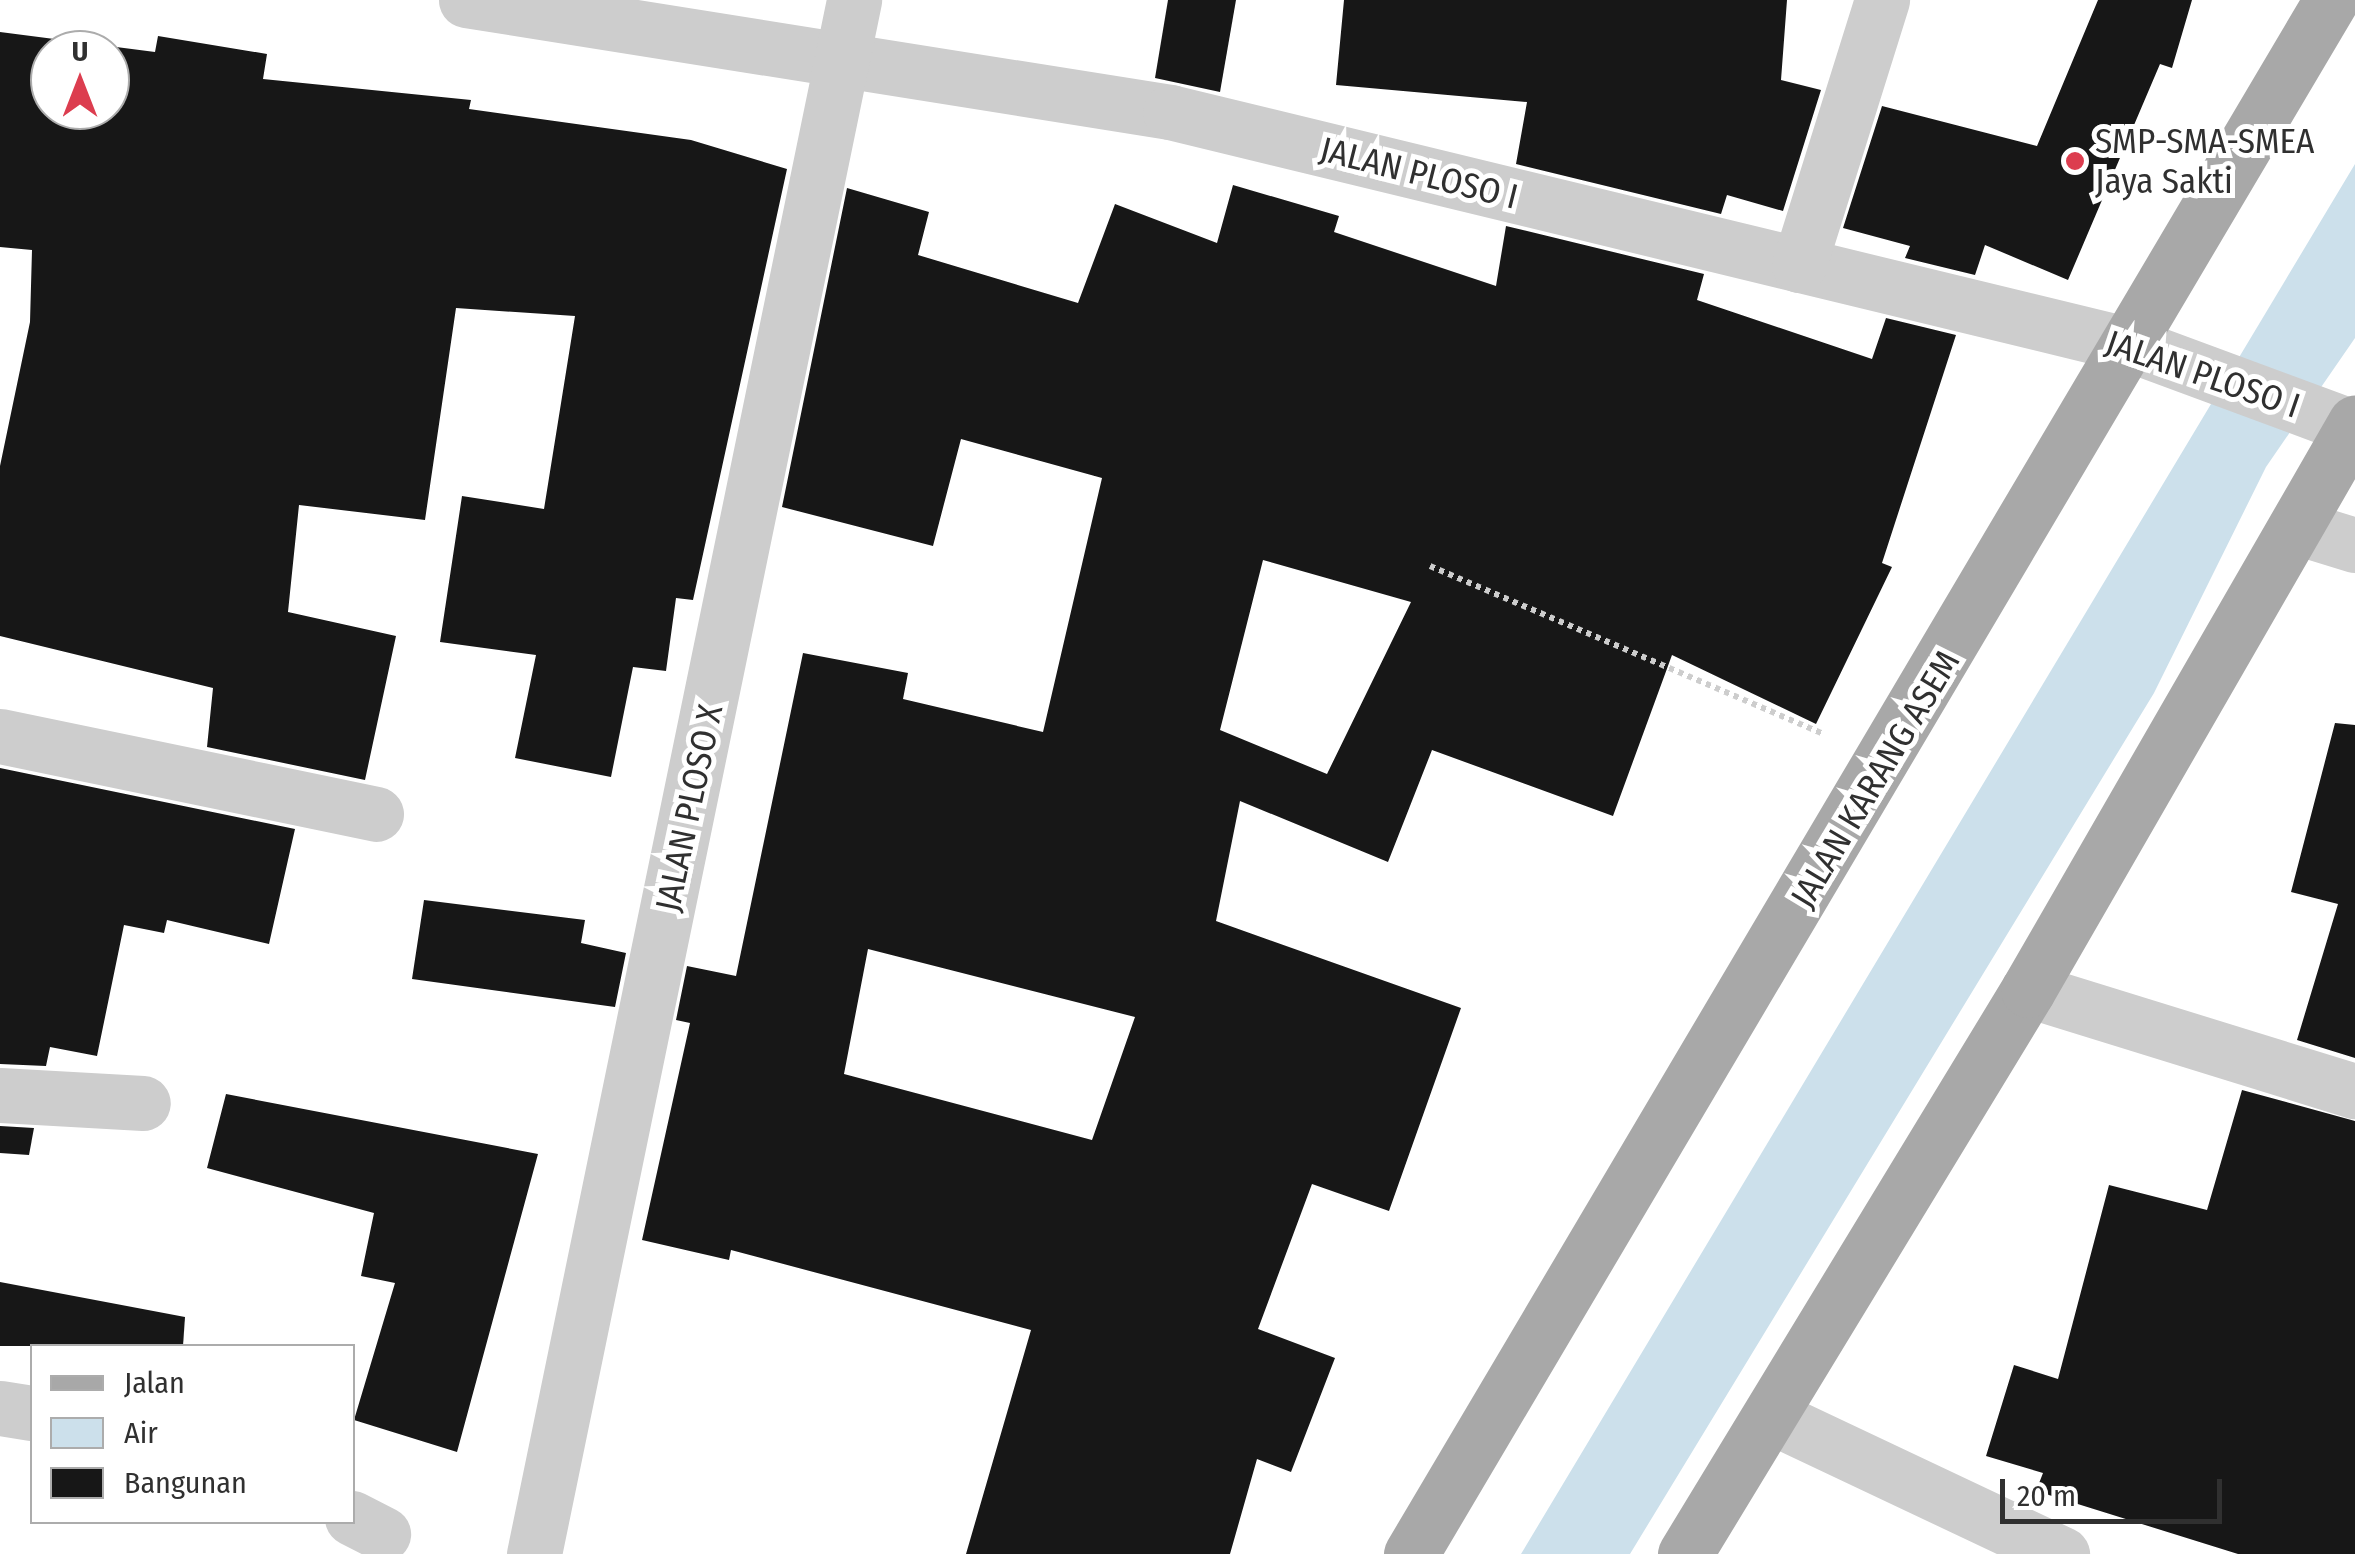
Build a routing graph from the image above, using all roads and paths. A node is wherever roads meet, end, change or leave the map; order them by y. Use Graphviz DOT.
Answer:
graph roads {
  1 [pos="466,0"];
  2 [pos="854,0"];
  3 [pos="1882,0"];
  4 [pos="2331,0"];
  5 [pos="839,60"];
  6 [pos="1800,265"];
  7 [pos="2151,351"];
  8 [pos="2347,423"];
  9 [pos="2296,527"];
  10 [pos="2355,545"];
  11 [pos="1430,566"];
  12 [pos="0,736"];
  13 [pos="1831,738"];
  14 [pos="376,814"];
  15 [pos="2028,990"];
  16 [pos="2355,1091"];
  17 [pos="0,1095"];
  18 [pos="143,1103"];
  19 [pos="0,1408"];
  20 [pos="30,1413"];
  21 [pos="1772,1417"];
  22 [pos="534,1554"];
  23 [pos="1412,1554"];
  24 [pos="1685,1554"];
  25 [pos="2062,1554"];
  1 -- 5 [label="street, JALAN PLOSO I"];
  2 -- 5 [label="street, JALAN PLOSO X"];
  3 -- 6 [label="street"];
  4 -- 7 [label="main road, JALAN KARANG ASEM"];
  5 -- 6 [label="street, JALAN PLOSO I"];
  5 -- 22 [label="street, JALAN PLOSO X"];
  6 -- 7 [label="street, JALAN PLOSO I"];
  7 -- 8 [label="street, JALAN PLOSO I"];
  7 -- 23 [label="main road, JALAN KARANG ASEM"];
  8 -- 9 [label="main road"];
  9 -- 10 [label="street"];
  9 -- 15 [label="main road"];
  11 -- 13 [label="path"];
  12 -- 14 [label="street"];
  15 -- 16 [label="street"];
  15 -- 21 [label="main road"];
  17 -- 18 [label="street"];
  19 -- 20 [label="street"];
  21 -- 24 [label="main road"];
  21 -- 25 [label="street"];
}
